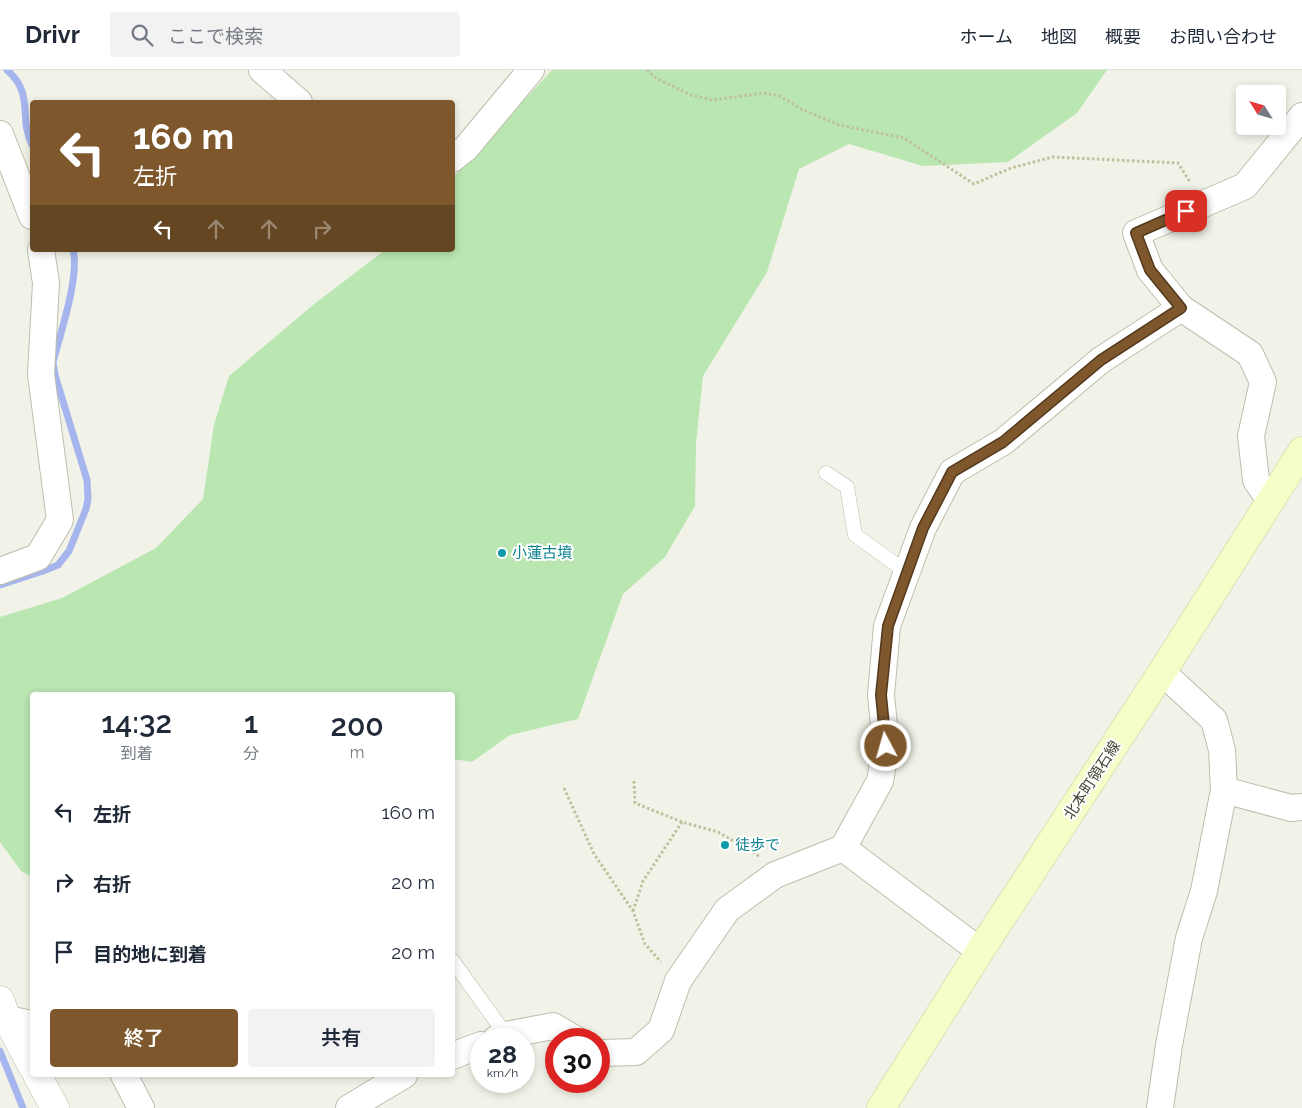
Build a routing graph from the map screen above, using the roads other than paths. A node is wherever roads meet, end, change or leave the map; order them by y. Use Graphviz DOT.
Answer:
graph roads {
  1 [pos="262,70"];
  2 [pos="531,70"];
  3 [pos="297,100"];
  4 [pos="1302,116"];
  5 [pos="0,134"];
  6 [pos="455,157"];
  7 [pos="30,211"];
  8 [pos="41,252"];
  9 [pos="1181,308"];
  10 [pos="1302,452"];
  11 [pos="826,473"];
  12 [pos="1270,501"];
  13 [pos="0,571"];
  14 [pos="908,573"];
  15 [pos="1162,672"];
  16 [pos="1224,790"];
  17 [pos="1302,806"];
  18 [pos="843,848"];
  19 [pos="980,951"];
  20 [pos="455,965"];
  21 [pos="13,1014"];
  22 [pos="495,1028"];
  23 [pos="556,1028"];
  24 [pos="535,1030"];
  25 [pos="470,1049"];
  26 [pos="610,1053"];
  27 [pos="455,1055"];
  28 [pos="30,1061"];
  29 [pos="38,1077"];
  30 [pos="125,1077"];
  31 [pos="401,1077"];
  32 [pos="890,1103"];
  33 [pos="54,1108"];
  34 [pos="141,1108"];
  35 [pos="349,1108"];
  36 [pos="1160,1108"];
  1 -- 3 [label="street"];
  2 -- 6 [label="street"];
  4 -- 9 [label="street"];
  5 -- 7 [label="street"];
  8 -- 13 [label="street"];
  9 -- 12 [label="street"];
  9 -- 14 [label="street"];
  10 -- 12 [label="main road, 北本町領石線"];
  11 -- 14 [label="lane"];
  12 -- 15 [label="main road, 北本町領石線"];
  14 -- 18 [label="street"];
  15 -- 16 [label="street"];
  15 -- 19 [label="main road, 北本町領石線"];
  16 -- 17 [label="street"];
  16 -- 36 [label="street"];
  18 -- 19 [label="street"];
  18 -- 26 [label="street"];
  19 -- 32 [label="main road, 北本町領石線"];
  20 -- 22 [label="lane"];
  21 -- 28 [label="street"];
  23 -- 24 [label="street"];
  25 -- 27 [label="street"];
  29 -- 33 [label="street"];
  30 -- 34 [label="street"];
  31 -- 35 [label="street"];
}
